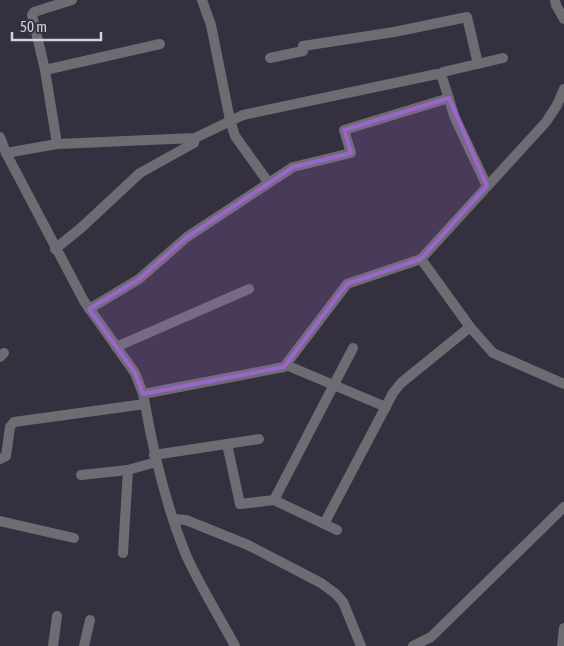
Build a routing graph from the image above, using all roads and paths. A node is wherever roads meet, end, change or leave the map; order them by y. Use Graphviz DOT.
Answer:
graph roads {
  1 [pos="72,0"];
  2 [pos="202,0"];
  3 [pos="555,0"];
  4 [pos="564,19"];
  5 [pos="160,44"];
  6 [pos="270,58"];
  7 [pos="503,58"];
  8 [pos="478,64"];
  9 [pos="45,70"];
  10 [pos="440,75"];
  11 [pos="564,89"];
  12 [pos="449,98"];
  13 [pos="230,120"];
  14 [pos="0,137"];
  15 [pos="195,138"];
  16 [pos="57,144"];
  17 [pos="5,159"];
  18 [pos="268,182"];
  19 [pos="487,186"];
  20 [pos="55,249"];
  21 [pos="420,259"];
  22 [pos="249,289"];
  23 [pos="89,309"];
  24 [pos="470,327"];
  25 [pos="116,348"];
  26 [pos="353,348"];
  27 [pos="286,365"];
  28 [pos="564,384"];
  29 [pos="334,385"];
  30 [pos="144,399"];
  31 [pos="386,407"];
  32 [pos="259,439"];
  33 [pos="227,444"];
  34 [pos="0,459"];
  35 [pos="155,459"];
  36 [pos="128,470"];
  37 [pos="81,475"];
  38 [pos="274,500"];
  39 [pos="564,507"];
  40 [pos="173,518"];
  41 [pos="0,521"];
  42 [pos="324,524"];
  43 [pos="337,530"];
  44 [pos="74,538"];
  45 [pos="123,553"];
  46 [pos="58,616"];
  47 [pos="90,620"];
  48 [pos="564,628"];
  49 [pos="53,646"];
  50 [pos="84,646"];
  51 [pos="235,646"];
  52 [pos="361,646"];
  53 [pos="413,646"];
  54 [pos="562,646"];
  1 -- 9 [label="street"];
  2 -- 13 [label="street"];
  3 -- 4 [label="street"];
  5 -- 9 [label="street"];
  6 -- 8 [label="street"];
  7 -- 8 [label="street"];
  8 -- 10 [label="street"];
  9 -- 16 [label="street"];
  10 -- 12 [label="street"];
  10 -- 13 [label="street"];
  11 -- 19 [label="street"];
  12 -- 18 [label="street"];
  12 -- 19 [label="street"];
  13 -- 15 [label="street"];
  13 -- 18 [label="street"];
  14 -- 17 [label="street"];
  15 -- 16 [label="street"];
  15 -- 20 [label="street"];
  16 -- 17 [label="street"];
  17 -- 20 [label="street"];
  18 -- 23 [label="street"];
  19 -- 21 [label="street"];
  20 -- 23 [label="street"];
  21 -- 24 [label="street"];
  21 -- 27 [label="street"];
  22 -- 25 [label="street"];
  23 -- 25 [label="street"];
  24 -- 28 [label="street"];
  24 -- 31 [label="street"];
  25 -- 30 [label="street"];
  26 -- 29 [label="street"];
  27 -- 29 [label="street"];
  27 -- 30 [label="street"];
  29 -- 31 [label="street"];
  29 -- 38 [label="street"];
  30 -- 34 [label="street"];
  30 -- 35 [label="street"];
  31 -- 42 [label="street"];
  32 -- 33 [label="street"];
  33 -- 35 [label="street"];
  33 -- 38 [label="street"];
  35 -- 36 [label="street"];
  35 -- 40 [label="street"];
  36 -- 37 [label="street"];
  36 -- 45 [label="street"];
  38 -- 42 [label="street"];
  39 -- 53 [label="street"];
  40 -- 51 [label="street"];
  40 -- 52 [label="street"];
  41 -- 44 [label="street"];
  42 -- 43 [label="street"];
  46 -- 49 [label="street"];
  47 -- 50 [label="street"];
  48 -- 54 [label="street"];
}
